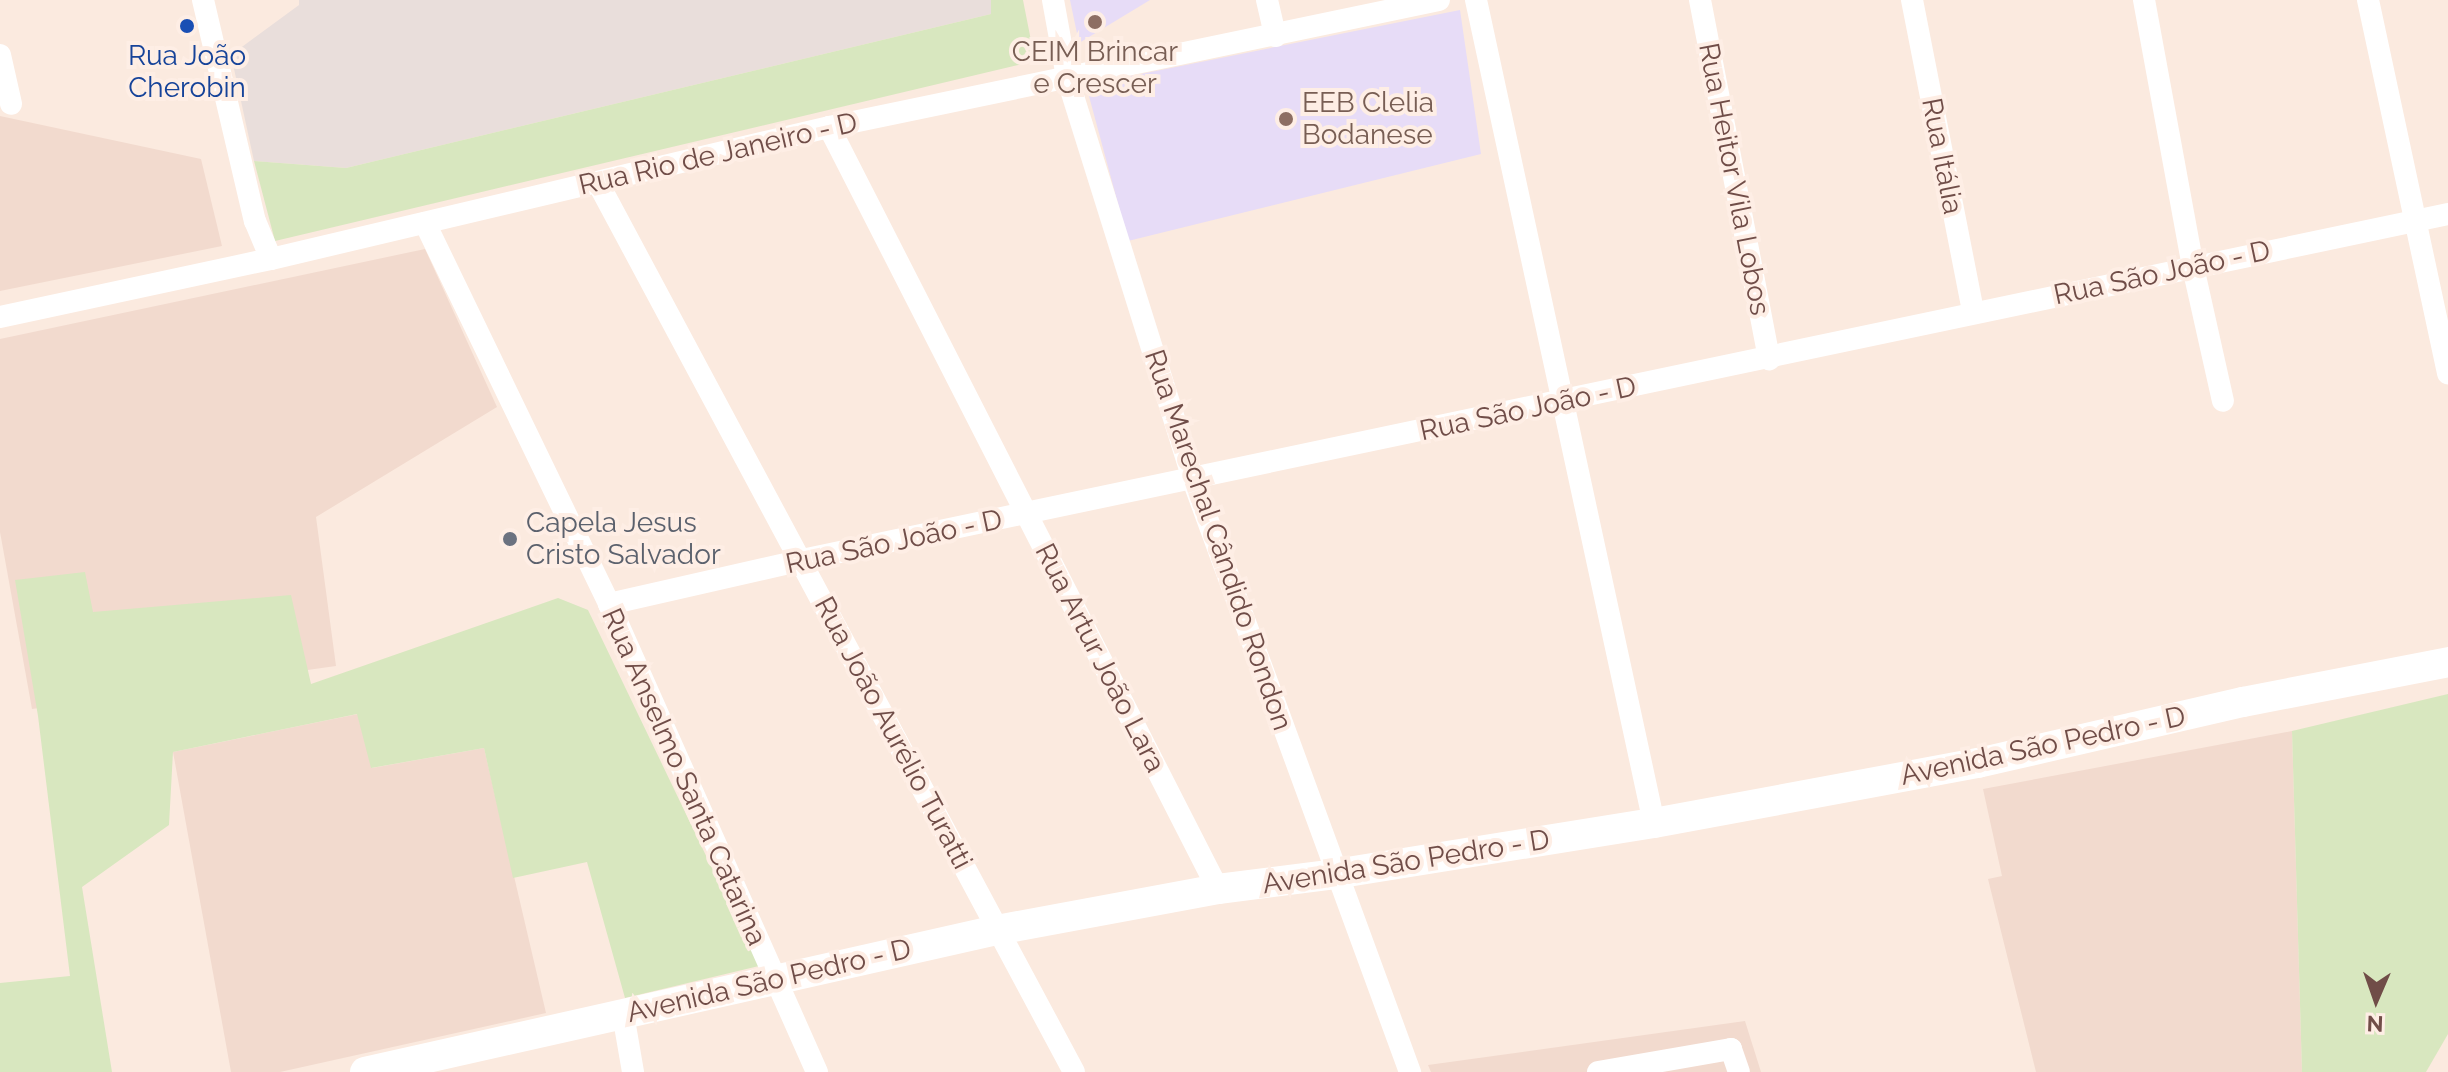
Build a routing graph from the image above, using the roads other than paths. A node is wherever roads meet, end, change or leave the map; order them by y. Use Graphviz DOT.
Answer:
graph roads {
  1 [pos="203,0"];
  2 [pos="1053,0"];
  3 [pos="1267,0"];
  4 [pos="1439,0"];
  5 [pos="1476,0"];
  6 [pos="1700,0"];
  7 [pos="1912,0"];
  8 [pos="2144,0"];
  9 [pos="2368,0"];
  10 [pos="1275,36"];
  11 [pos="0,55"];
  12 [pos="1067,77"];
  13 [pos="11,104"];
  14 [pos="829,127"];
  15 [pos="598,183"];
  16 [pos="2448,214"];
  17 [pos="2417,220"];
  18 [pos="425,223"];
  19 [pos="271,259"];
  20 [pos="2193,267"];
  21 [pos="1973,312"];
  22 [pos="0,317"];
  23 [pos="1769,359"];
  24 [pos="2448,374"];
  25 [pos="2223,401"];
  26 [pos="1561,402"];
  27 [pos="1193,480"];
  28 [pos="1027,515"];
  29 [pos="802,560"];
  30 [pos="609,604"];
  31 [pos="2448,662"];
  32 [pos="1654,823"];
  33 [pos="1335,874"];
  34 [pos="1218,889"];
  35 [pos="997,930"];
  36 [pos="773,978"];
  37 [pos="623,1014"];
  38 [pos="448,1063"];
  39 [pos="365,1072"];
  40 [pos="633,1072"];
  41 [pos="817,1072"];
  42 [pos="1074,1072"];
  43 [pos="1410,1072"];
  44 [pos="1598,1072"];
  45 [pos="1739,1072"];
  1 -- 19 [label="street"];
  2 -- 12 [label="street, Rua Marechal Cândido Rondon"];
  3 -- 10 [label="street"];
  4 -- 10 [label="street, Rua Rio de Janeiro - D"];
  5 -- 26 [label="street"];
  6 -- 23 [label="street, Rua Heitor Vila Lobos"];
  7 -- 21 [label="street, Rua Itália"];
  8 -- 20 [label="street"];
  9 -- 17 [label="street"];
  10 -- 12 [label="street, Rua Rio de Janeiro - D"];
  11 -- 13 [label="street"];
  12 -- 14 [label="street, Rua Rio de Janeiro - D"];
  12 -- 27 [label="street, Rua Marechal Cândido Rondon"];
  14 -- 15 [label="street, Rua Rio de Janeiro - D"];
  14 -- 28 [label="street, Rua Artur João Lara"];
  15 -- 18 [label="street, Rua Rio de Janeiro - D"];
  15 -- 29 [label="street, Rua João Aurélio Turatti"];
  16 -- 17 [label="street, Rua São João - D"];
  17 -- 20 [label="street, Rua São João - D"];
  17 -- 24 [label="street"];
  18 -- 19 [label="street, Rua Rio de Janeiro - D"];
  18 -- 30 [label="street, Rua Anselmo Santa Catarina"];
  19 -- 22 [label="street, Rua Rio de Janeiro - D"];
  20 -- 21 [label="street, Rua São João - D"];
  20 -- 25 [label="street"];
  21 -- 23 [label="street, Rua São João - D"];
  23 -- 26 [label="street, Rua São João - D"];
  26 -- 27 [label="street, Rua São João - D"];
  26 -- 32 [label="street"];
  27 -- 28 [label="street, Rua São João - D"];
  27 -- 33 [label="street, Rua Marechal Cândido Rondon"];
  28 -- 29 [label="street, Rua São João - D"];
  28 -- 34 [label="street, Rua Artur João Lara"];
  29 -- 30 [label="street, Rua São João - D"];
  29 -- 35 [label="street, Rua João Aurélio Turatti"];
  30 -- 36 [label="street, Rua Anselmo Santa Catarina"];
  31 -- 32 [label="street, Avenida São Pedro - D"];
  32 -- 33 [label="street, Avenida São Pedro - D"];
  33 -- 34 [label="street, Avenida São Pedro - D"];
  33 -- 43 [label="street, Rua Marechal Cândido Rondon"];
  34 -- 35 [label="street, Avenida São Pedro - D"];
  35 -- 36 [label="street, Avenida São Pedro - D"];
  35 -- 42 [label="street, Rua João Aurélio Turatti"];
  36 -- 37 [label="street, Avenida São Pedro - D"];
  36 -- 41 [label="street, Rua Anselmo Santa Catarina"];
  37 -- 38 [label="street, Avenida São Pedro - D"];
  37 -- 40 [label="street"];
  38 -- 39 [label="street, Avenida São Pedro - D"];
  44 -- 45 [label="street"];
}
